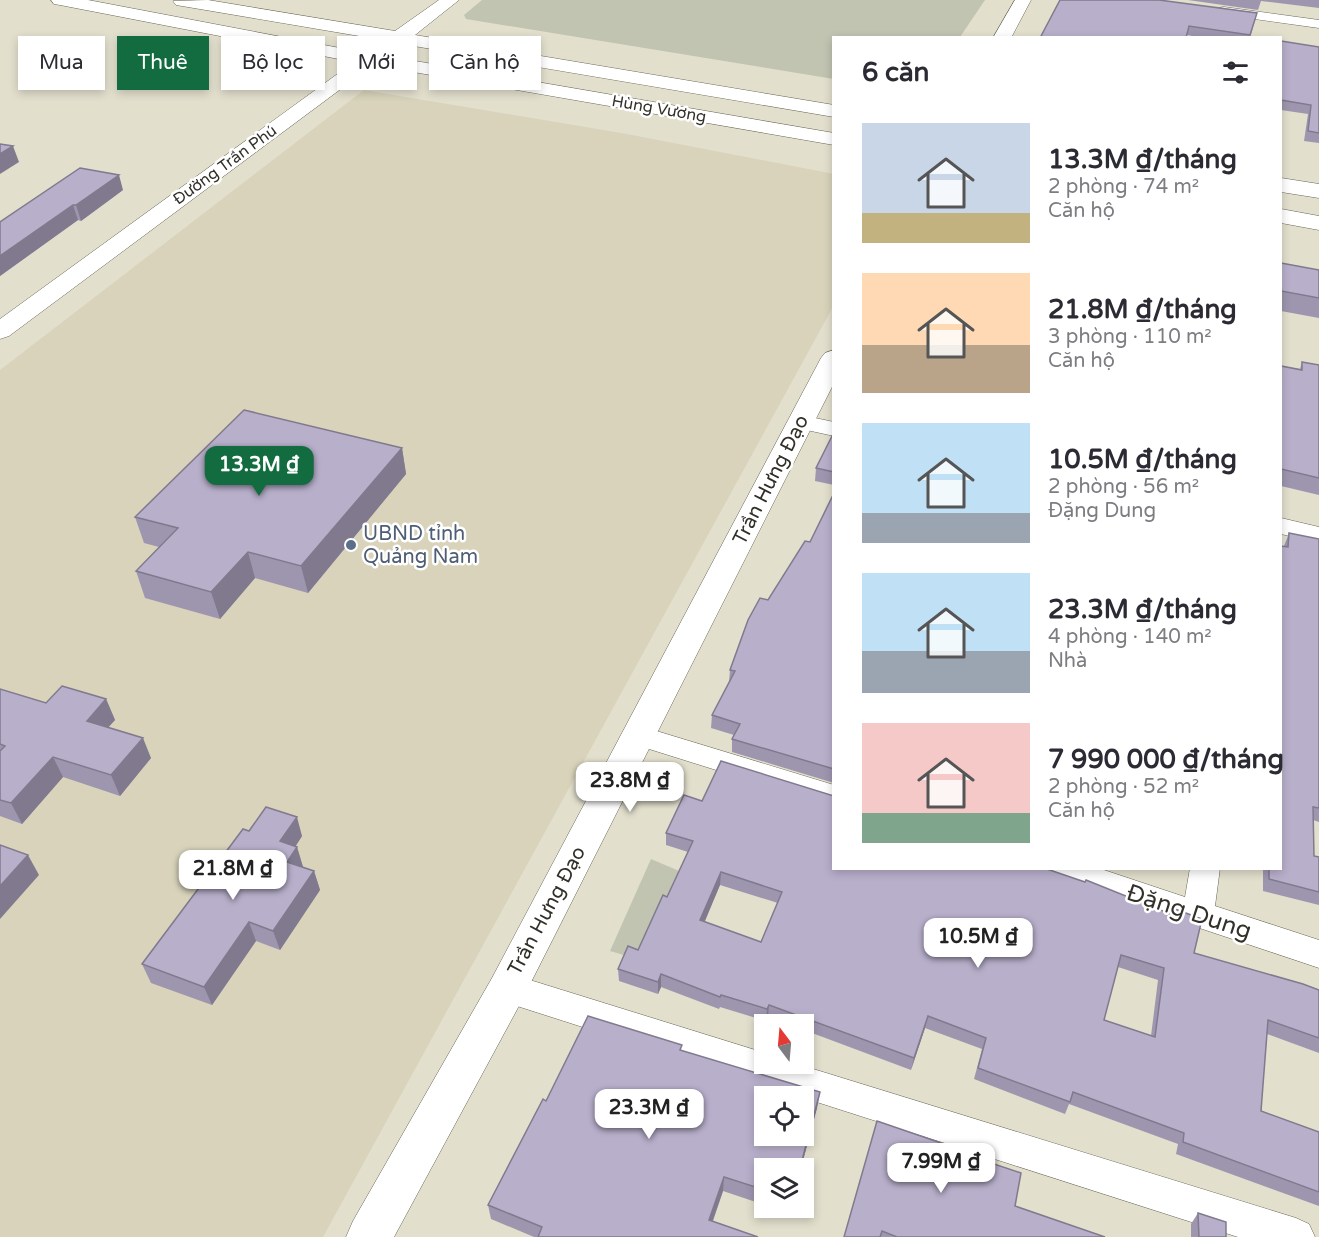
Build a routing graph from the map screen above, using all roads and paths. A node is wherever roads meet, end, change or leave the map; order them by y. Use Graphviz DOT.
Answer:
graph roads {
  1 [pos="60,0"];
  2 [pos="179,0"];
  3 [pos="450,0"];
  4 [pos="1023,0"];
  5 [pos="1209,9"];
  6 [pos="1319,24"];
  7 [pos="386,36"];
  8 [pos="401,36"];
  9 [pos="1003,36"];
  10 [pos="417,41"];
  11 [pos="337,53"];
  12 [pos="417,67"];
  13 [pos="337,83"];
  14 [pos="832,111"];
  15 [pos="832,139"];
  16 [pos="1282,185"];
  17 [pos="1319,191"];
  18 [pos="1282,216"];
  19 [pos="1319,223"];
  20 [pos="0,331"];
  21 [pos="832,366"];
  22 [pos="818,425"];
  23 [pos="1282,526"];
  24 [pos="1319,535"];
  25 [pos="640,736"];
  26 [pos="832,795"];
  27 [pos="1064,870"];
  28 [pos="1205,870"];
  29 [pos="1198,915"];
  30 [pos="1319,954"];
  31 [pos="506,991"];
  32 [pos="369,1237"];
  33 [pos="1296,1237"];
  1 -- 11 [label="main road, Hùng Vương"];
  2 -- 7 [label="main road, Hùng Vương"];
  3 -- 8 [label="main road, Đường Trần Phú"];
  4 -- 9 [label="street"];
  5 -- 6 [label="street"];
  10 -- 14 [label="main road, Hùng Vương"];
  12 -- 15 [label="main road, Hùng Vương"];
  13 -- 20 [label="main road, Đường Trần Phú"];
  16 -- 17 [label="main road"];
  18 -- 19 [label="main road"];
  21 -- 22 [label="street, Trần Hưng Đạo"];
  22 -- 25 [label="street, Trần Hưng Đạo"];
  23 -- 24 [label="street"];
  25 -- 26 [label="street"];
  25 -- 31 [label="street, Trần Hưng Đạo"];
  27 -- 29 [label="street, Đặng Dung"];
  28 -- 29 [label="street"];
  29 -- 30 [label="street, Đặng Dung"];
  31 -- 32 [label="street, Trần Hưng Đạo"];
  31 -- 33 [label="street"];
}
